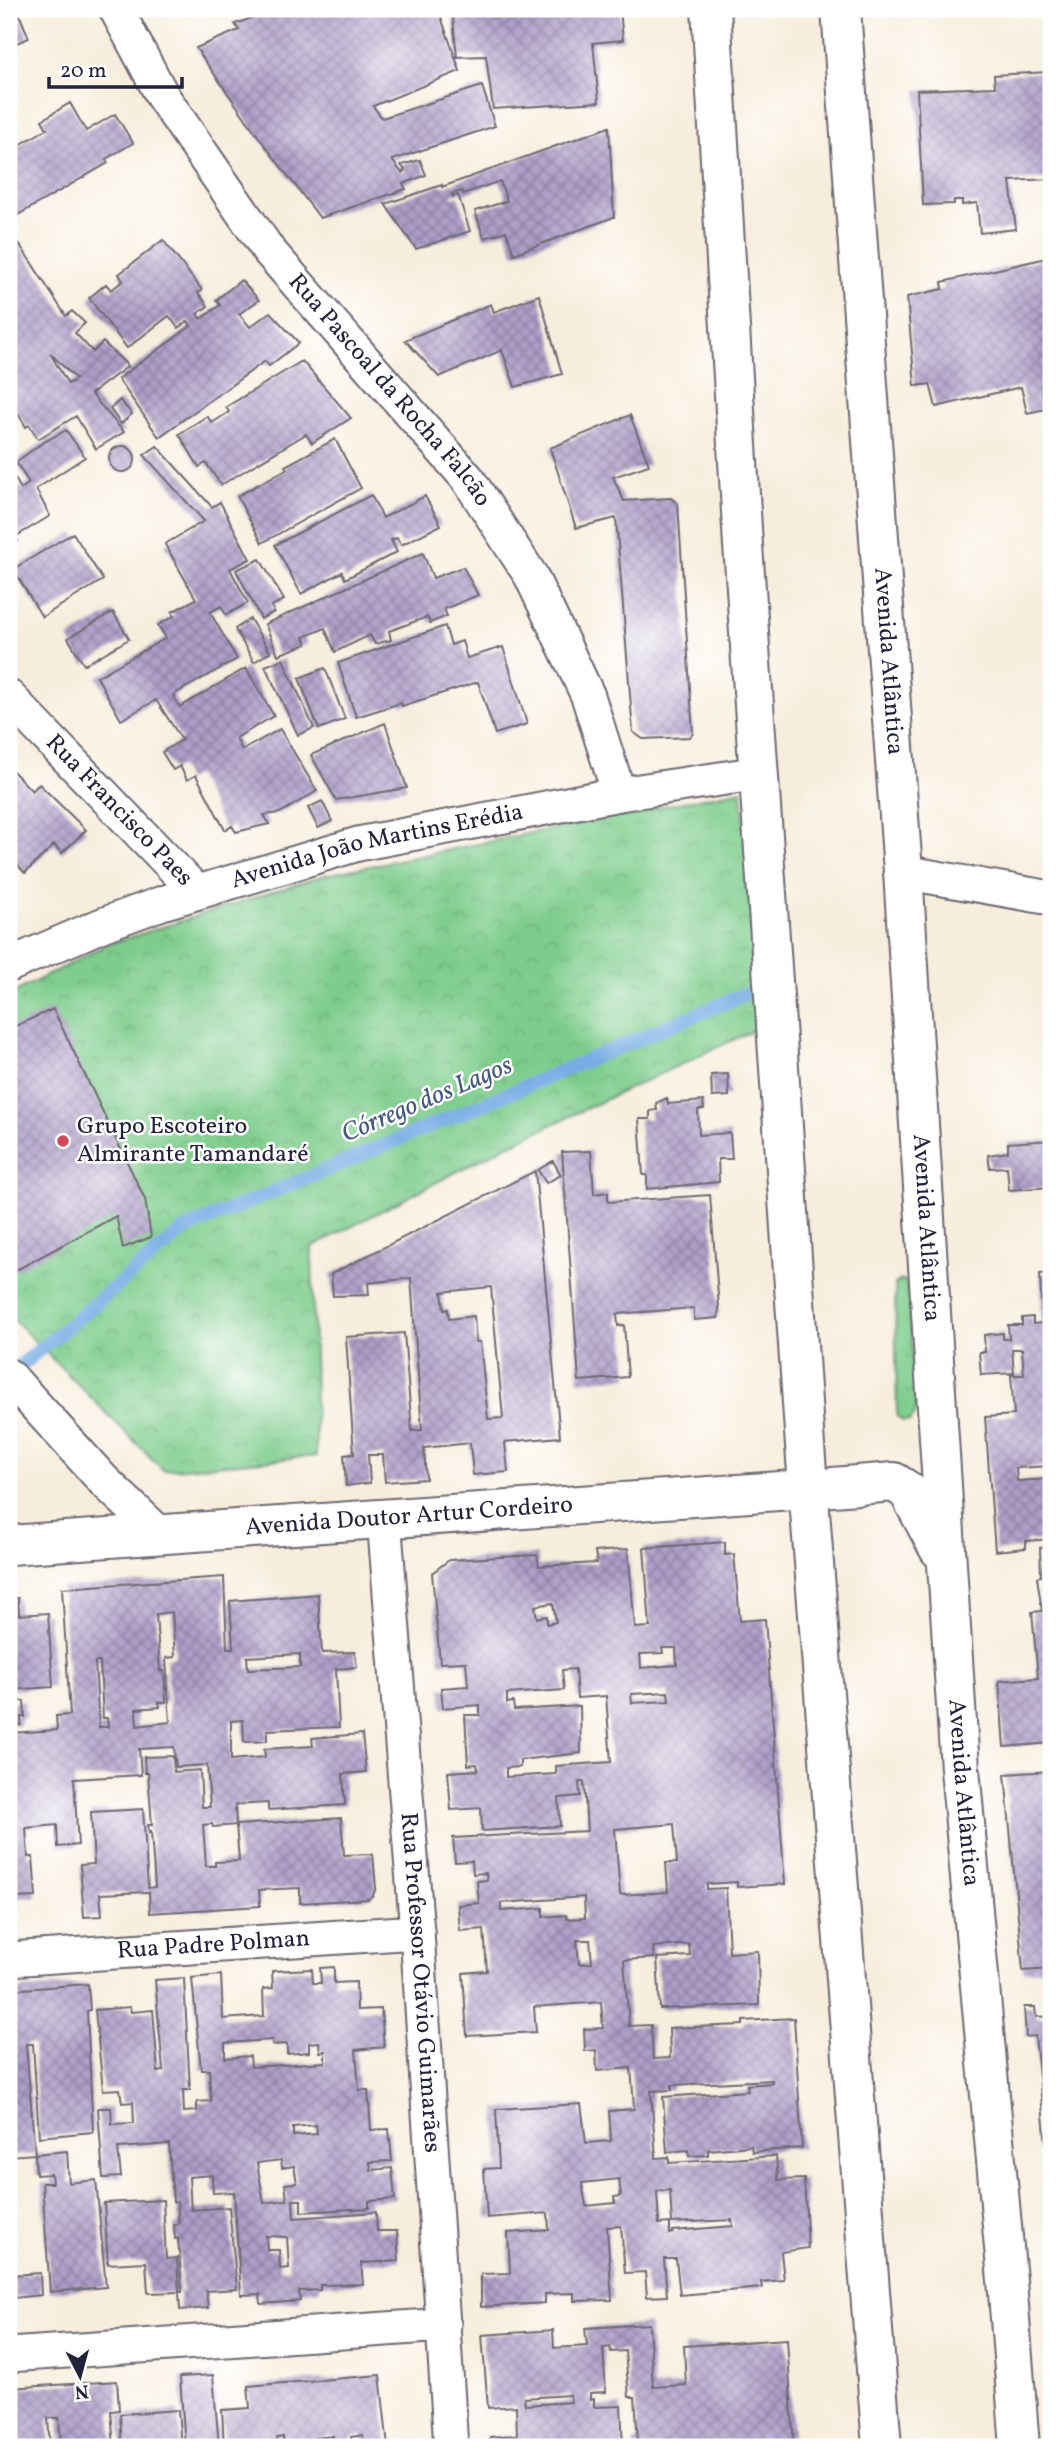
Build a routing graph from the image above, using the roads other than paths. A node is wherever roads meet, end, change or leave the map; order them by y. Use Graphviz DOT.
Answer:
graph roads {
  1 [pos="116,9"];
  2 [pos="711,9"];
  3 [pos="841,9"];
  4 [pos="9,698"];
  5 [pos="760,773"];
  6 [pos="620,794"];
  7 [pos="903,872"];
  8 [pos="197,892"];
  9 [pos="1051,898"];
  10 [pos="9,965"];
  11 [pos="9,1376"];
  12 [pos="808,1489"];
  13 [pos="384,1518"];
  14 [pos="159,1533"];
  15 [pos="9,1545"];
  16 [pos="947,1563"];
  17 [pos="417,1932"];
  18 [pos="9,1959"];
  19 [pos="444,2325"];
  20 [pos="9,2355"];
  21 [pos="452,2447"];
  22 [pos="882,2447"];
  23 [pos="1020,2447"];
  1 -- 6 [label="street, Rua Pascoal da Rocha Falcão"];
  2 -- 5 [label="main road"];
  3 -- 7 [label="main road, Avenida Atlântica"];
  4 -- 8 [label="street, Rua Francisco Paes"];
  5 -- 6 [label="street, Avenida João Martins Erédia"];
  5 -- 12 [label="main road"];
  6 -- 8 [label="street, Avenida João Martins Erédia"];
  7 -- 9 [label="street"];
  7 -- 16 [label="main road, Avenida Atlântica"];
  8 -- 10 [label="street, Avenida João Martins Erédia"];
  11 -- 14 [label="street"];
  12 -- 13 [label="main road, Avenida Doutor Artur Cordeiro"];
  12 -- 16 [label="main road, Avenida Doutor Artur Cordeiro"];
  12 -- 22 [label="main road"];
  13 -- 14 [label="main road, Avenida Doutor Artur Cordeiro"];
  13 -- 17 [label="street, Rua Professor Otávio Guimarães"];
  14 -- 15 [label="main road, Avenida Doutor Artur Cordeiro"];
  16 -- 23 [label="main road, Avenida Atlântica"];
  17 -- 18 [label="street, Rua Padre Polman"];
  17 -- 19 [label="street, Rua Professor Otávio Guimarães"];
  19 -- 20 [label="street"];
  19 -- 21 [label="street, Rua Professor Otávio Guimarães"];
}
